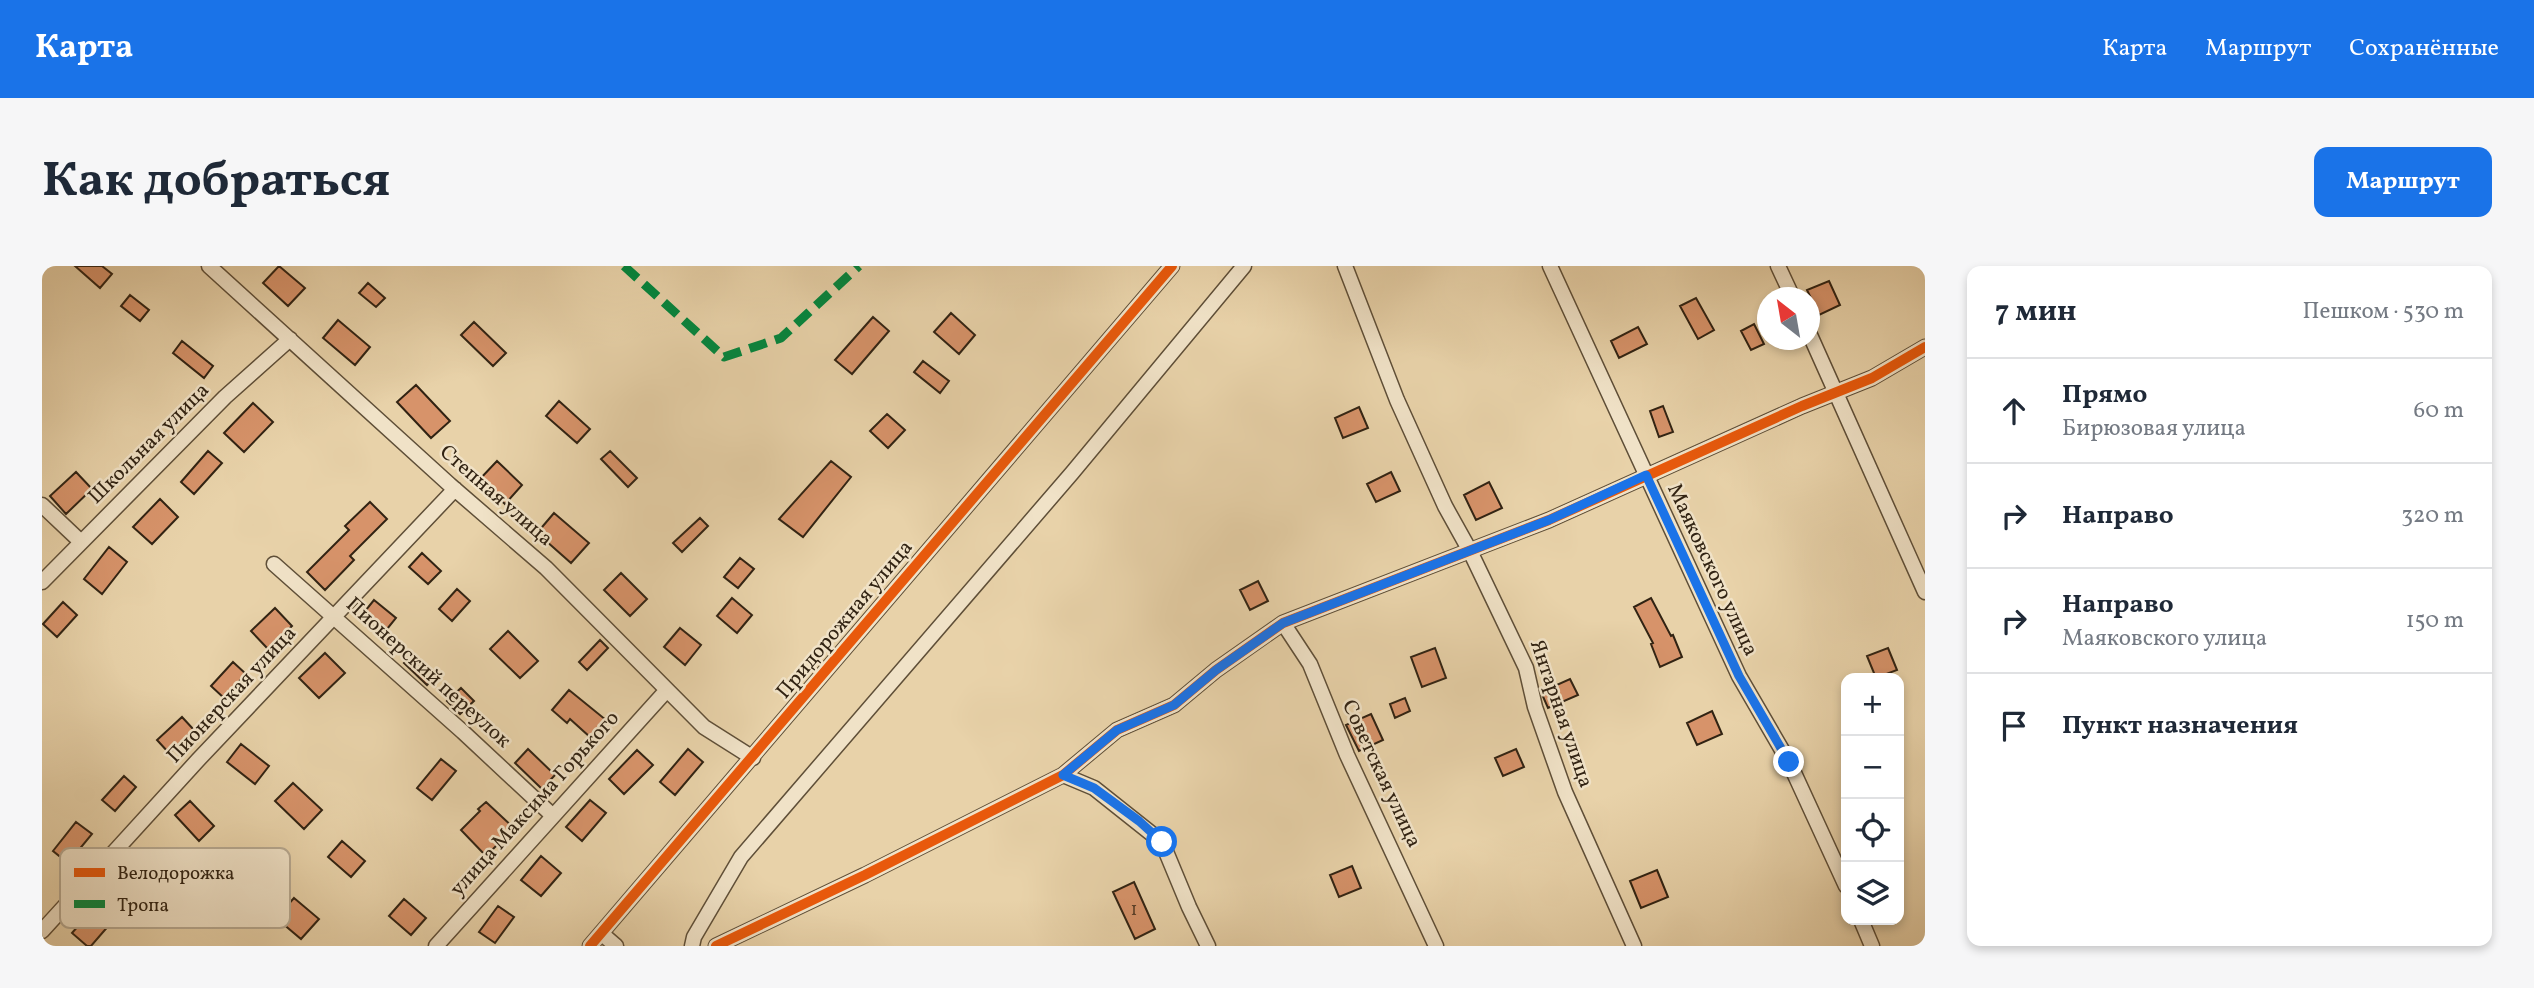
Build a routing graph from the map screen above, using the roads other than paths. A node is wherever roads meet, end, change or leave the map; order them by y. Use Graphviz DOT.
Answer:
graph roads {
  1 [pos="209,266"];
  2 [pos="1172,266"];
  3 [pos="1244,266"];
  4 [pos="1345,266"];
  5 [pos="1550,266"];
  6 [pos="1778,266"];
  7 [pos="1788,287"];
  8 [pos="290,340"];
  9 [pos="1925,347"];
  10 [pos="1817,350"];
  11 [pos="1836,392"];
  12 [pos="1646,475"];
  13 [pos="454,489"];
  14 [pos="42,505"];
  15 [pos="81,542"];
  16 [pos="1470,551"];
  17 [pos="274,564"];
  18 [pos="42,582"];
  19 [pos="1925,592"];
  20 [pos="335,616"];
  21 [pos="1283,623"];
  22 [pos="666,691"];
  23 [pos="753,758"];
  24 [pos="1063,775"];
  25 [pos="552,815"];
  26 [pos="118,848"];
  27 [pos="1841,875"];
  28 [pos="60,911"];
  29 [pos="1863,925"];
  30 [pos="42,931"];
  31 [pos="601,933"];
  32 [pos="436,946"];
  33 [pos="590,946"];
  34 [pos="616,946"];
  35 [pos="692,946"];
  36 [pos="716,946"];
  37 [pos="1208,946"];
  38 [pos="1436,946"];
  39 [pos="1634,946"];
  40 [pos="1872,946"];
  1 -- 8 [label="street, Степная улица"];
  2 -- 23 [label="street, Придорожная улица"];
  3 -- 35 [label="street"];
  4 -- 16 [label="street, Янтарная улица"];
  5 -- 12 [label="street, Маяковского улица"];
  6 -- 7 [label="street"];
  8 -- 13 [label="street, Степная улица"];
  8 -- 15 [label="street, Школьная улица"];
  9 -- 11 [label="street"];
  10 -- 11 [label="street"];
  11 -- 12 [label="street"];
  11 -- 19 [label="street"];
  12 -- 16 [label="street"];
  12 -- 27 [label="street, Маяковского улица"];
  13 -- 20 [label="street, Пионерская улица"];
  13 -- 22 [label="street, Степная улица"];
  14 -- 15 [label="street"];
  15 -- 18 [label="street, Школьная улица"];
  16 -- 21 [label="street"];
  16 -- 39 [label="street, Янтарная улица"];
  17 -- 20 [label="street, Пионерский переулок"];
  20 -- 25 [label="street, Пионерский переулок"];
  20 -- 26 [label="street, Пионерская улица"];
  21 -- 24 [label="street"];
  21 -- 38 [label="street, Советская улица"];
  22 -- 23 [label="street, Степная улица"];
  22 -- 25 [label="street, улица Максима Горького"];
  23 -- 31 [label="street, Придорожная улица"];
  24 -- 36 [label="street"];
  24 -- 37 [label="street"];
  25 -- 32 [label="street, улица Максима Горького"];
  28 -- 30 [label="street, Пионерская улица"];
  29 -- 40 [label="street"];
  31 -- 33 [label="street, Придорожная улица"];
  31 -- 34 [label="street"];
}
